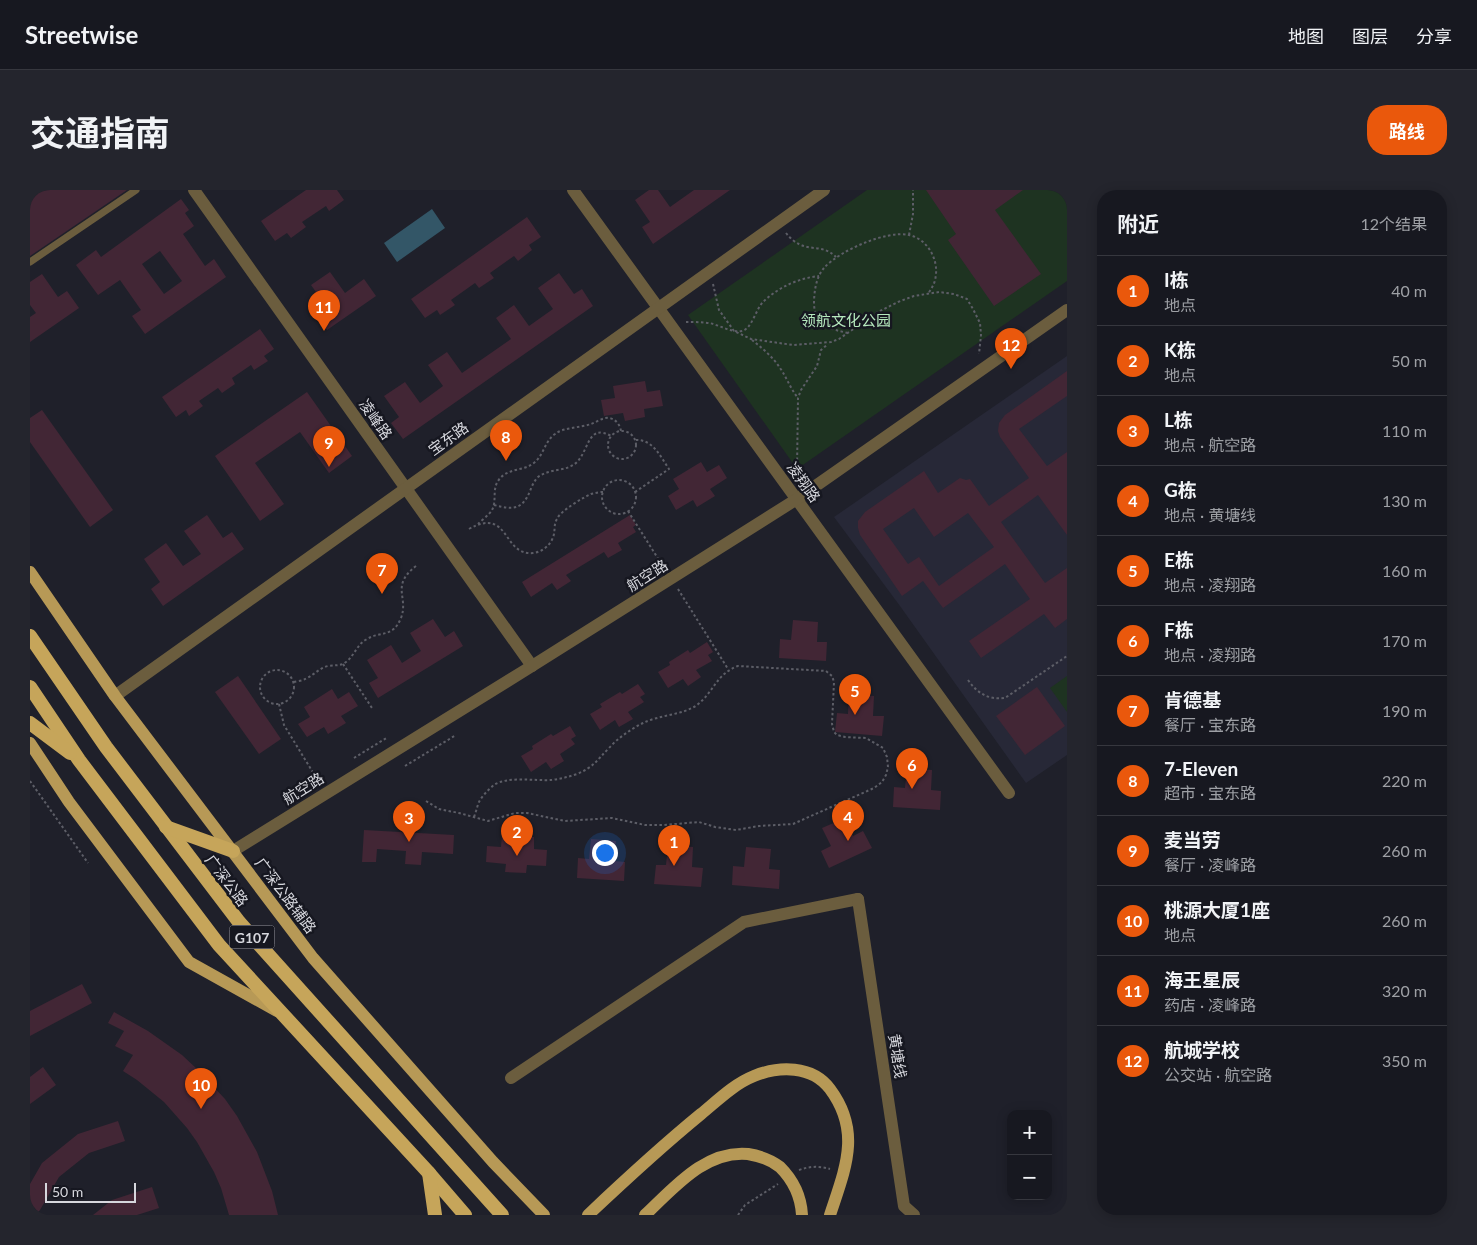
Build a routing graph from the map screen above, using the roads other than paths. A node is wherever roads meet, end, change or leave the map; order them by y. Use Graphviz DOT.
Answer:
graph roads {
  1 [pos="136,190"];
  2 [pos="194,190"];
  3 [pos="573,190"];
  4 [pos="824,190"];
  5 [pos="30,262"];
  6 [pos="658,308"];
  7 [pos="1067,310"];
  8 [pos="406,488"];
  9 [pos="797,499"];
  10 [pos="30,572"];
  11 [pos="30,636"];
  12 [pos="532,666"];
  13 [pos="30,687"];
  14 [pos="115,696"];
  15 [pos="30,723"];
  16 [pos="30,743"];
  17 [pos="79,760"];
  18 [pos="1009,793"];
  19 [pos="166,827"];
  20 [pos="233,851"];
  21 [pos="282,1013"];
  22 [pos="511,1078"];
  23 [pos="428,1172"];
  24 [pos="435,1215"];
  25 [pos="465,1215"];
  26 [pos="502,1215"];
  27 [pos="544,1215"];
  28 [pos="588,1215"];
  29 [pos="645,1215"];
  30 [pos="802,1215"];
  31 [pos="830,1215"];
  32 [pos="914,1215"];
  1 -- 5 [label="lane"];
  2 -- 8 [label="street, 凌峰路"];
  3 -- 6 [label="street, 凌翔路"];
  4 -- 6 [label="street, 宝东路"];
  6 -- 8 [label="street, 宝东路"];
  6 -- 9 [label="street, 凌翔路"];
  7 -- 9 [label="street, 航空路"];
  8 -- 12 [label="street, 凌峰路"];
  8 -- 14 [label="street, 宝东路"];
  9 -- 12 [label="street, 航空路"];
  9 -- 18 [label="street, 凌翔路"];
  10 -- 14 [label="main road, 广深公路辅路"];
  11 -- 19 [label="highway, 广深公路 / G107"];
  12 -- 20 [label="street, 航空路"];
  13 -- 17 [label="highway, G107"];
  14 -- 20 [label="main road, 广深公路辅路"];
  15 -- 17 [label="highway"];
  16 -- 21 [label="main road"];
  17 -- 21 [label="highway, G107"];
  19 -- 20 [label="highway"];
  19 -- 26 [label="highway, 广深公路 / G107"];
  20 -- 27 [label="main road, 广深公路辅路"];
  21 -- 23 [label="highway, G107"];
  22 -- 32 [label="street, 黄塘线"];
  23 -- 24 [label="highway"];
  23 -- 25 [label="highway, G107"];
  28 -- 31 [label="main road"];
  29 -- 30 [label="main road"];
}
